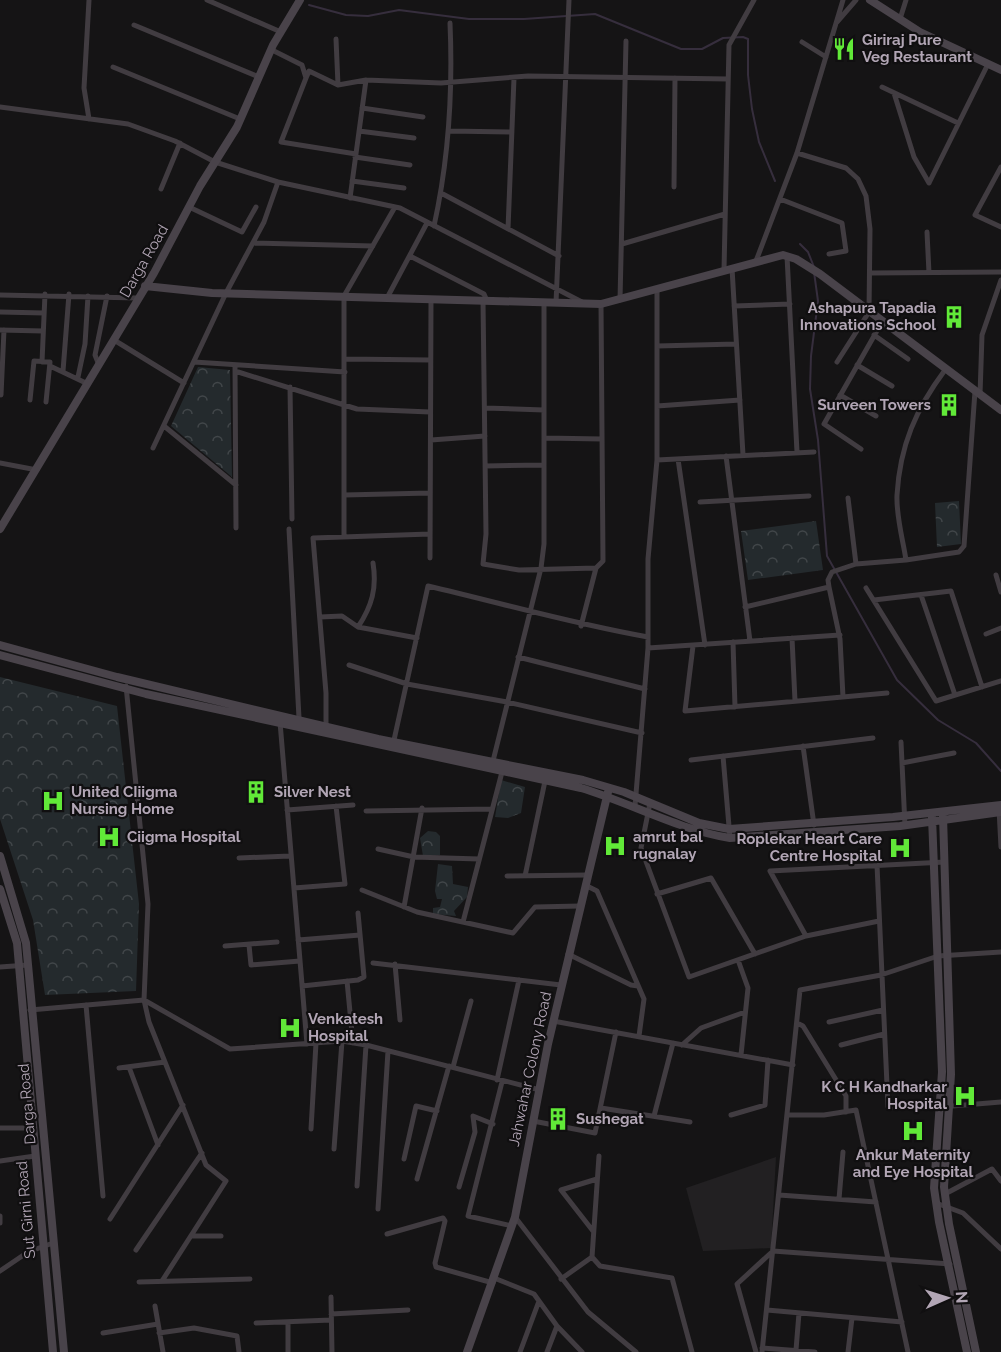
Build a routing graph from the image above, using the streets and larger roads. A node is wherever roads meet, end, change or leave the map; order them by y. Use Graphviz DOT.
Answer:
graph roads {
  1 [pos="89,0"];
  2 [pos="207,0"];
  3 [pos="300,0"];
  4 [pos="569,0"];
  5 [pos="754,0"];
  6 [pos="843,0"];
  7 [pos="856,0"];
  8 [pos="870,0"];
  9 [pos="906,0"];
  10 [pos="900,19"];
  11 [pos="837,21"];
  12 [pos="450,23"];
  13 [pos="134,25"];
  14 [pos="281,32"];
  15 [pos="336,39"];
  16 [pos="626,41"];
  17 [pos="802,42"];
  18 [pos="272,50"];
  19 [pos="826,57"];
  20 [pos="988,64"];
  21 [pos="113,67"];
  22 [pos="1001,70"];
  23 [pos="568,76"];
  24 [pos="625,76"];
  25 [pos="259,77"];
  26 [pos="306,78"];
  27 [pos="514,78"];
  28 [pos="675,78"];
  29 [pos="728,79"];
  30 [pos="366,80"];
  31 [pos="453,82"];
  32 [pos="338,85"];
  33 [pos="882,87"];
  34 [pos="894,93"];
  35 [pos="0,107"];
  36 [pos="362,108"];
  37 [pos="423,117"];
  38 [pos="89,118"];
  39 [pos="240,119"];
  40 [pos="958,123"];
  41 [pos="359,131"];
  42 [pos="449,131"];
  43 [pos="512,132"];
  44 [pos="414,138"];
  45 [pos="180,144"];
  46 [pos="797,153"];
  47 [pos="356,156"];
  48 [pos="215,162"];
  49 [pos="410,165"];
  50 [pos="1001,167"];
  51 [pos="352,181"];
  52 [pos="278,182"];
  53 [pos="674,187"];
  54 [pos="404,188"];
  55 [pos="161,189"];
  56 [pos="441,193"];
  57 [pos="350,198"];
  58 [pos="780,199"];
  59 [pos="189,207"];
  60 [pos="256,207"];
  61 [pos="395,207"];
  62 [pos="725,214"];
  63 [pos="428,223"];
  64 [pos="434,226"];
  65 [pos="1001,227"];
  66 [pos="508,228"];
  67 [pos="927,232"];
  68 [pos="253,243"];
  69 [pos="622,244"];
  70 [pos="373,246"];
  71 [pos="829,254"];
  72 [pos="410,256"];
  73 [pos="559,256"];
  74 [pos="787,256"];
  75 [pos="756,261"];
  76 [pos="732,268"];
  77 [pos="724,270"];
  78 [pos="1001,272"];
  79 [pos="871,273"];
  80 [pos="929,273"];
  81 [pos="1001,280"];
  82 [pos="145,286"];
  83 [pos="557,289"];
  84 [pos="657,291"];
  85 [pos="226,293"];
  86 [pos="45,294"];
  87 [pos="69,294"];
  88 [pos="0,295"];
  89 [pos="87,296"];
  90 [pos="107,296"];
  91 [pos="344,296"];
  92 [pos="138,298"];
  93 [pos="387,298"];
  94 [pos="431,299"];
  95 [pos="621,300"];
  96 [pos="485,301"];
  97 [pos="544,303"];
  98 [pos="556,303"];
  99 [pos="585,304"];
  100 [pos="602,304"];
  101 [pos="790,304"];
  102 [pos="734,306"];
  103 [pos="0,312"];
  104 [pos="869,312"];
  105 [pos="44,313"];
  106 [pos="882,322"];
  107 [pos="2,330"];
  108 [pos="44,332"];
  109 [pos="874,335"];
  110 [pos="114,340"];
  111 [pos="736,344"];
  112 [pos="657,346"];
  113 [pos="345,359"];
  114 [pos="908,359"];
  115 [pos="430,360"];
  116 [pos="42,362"];
  117 [pos="194,362"];
  118 [pos="837,362"];
  119 [pos="99,365"];
  120 [pos="50,366"];
  121 [pos="857,366"];
  122 [pos="235,368"];
  123 [pos="945,370"];
  124 [pos="63,371"];
  125 [pos="345,372"];
  126 [pos="78,377"];
  127 [pos="184,383"];
  128 [pos="88,384"];
  129 [pos="892,386"];
  130 [pos="290,387"];
  131 [pos="977,393"];
  132 [pos="1,395"];
  133 [pos="840,395"];
  134 [pos="30,400"];
  135 [pos="740,400"];
  136 [pos="46,402"];
  137 [pos="345,404"];
  138 [pos="657,406"];
  139 [pos="485,408"];
  140 [pos="544,410"];
  141 [pos="1001,410"];
  142 [pos="430,412"];
  143 [pos="876,416"];
  144 [pos="164,426"];
  145 [pos="485,436"];
  146 [pos="544,438"];
  147 [pos="602,439"];
  148 [pos="431,440"];
  149 [pos="153,448"];
  150 [pos="861,449"];
  151 [pos="797,452"];
  152 [pos="814,452"];
  153 [pos="743,455"];
  154 [pos="726,456"];
  155 [pos="678,459"];
  156 [pos="657,460"];
  157 [pos="0,463"];
  158 [pos="485,465"];
  159 [pos="544,465"];
  160 [pos="37,470"];
  161 [pos="236,485"];
  162 [pos="430,493"];
  163 [pos="344,495"];
  164 [pos="809,496"];
  165 [pos="848,498"];
  166 [pos="732,501"];
  167 [pos="700,502"];
  168 [pos="292,519"];
  169 [pos="236,528"];
  170 [pos="0,529"];
  171 [pos="289,529"];
  172 [pos="430,534"];
  173 [pos="344,536"];
  174 [pos="430,558"];
  175 [pos="906,560"];
  176 [pos="373,562"];
  177 [pos="856,564"];
  178 [pos="541,568"];
  179 [pos="596,568"];
  180 [pos="996,575"];
  181 [pos="829,587"];
  182 [pos="866,588"];
  183 [pos="1001,592"];
  184 [pos="921,594"];
  185 [pos="874,600"];
  186 [pos="745,607"];
  187 [pos="530,610"];
  188 [pos="320,617"];
  189 [pos="581,626"];
  190 [pos="358,627"];
  191 [pos="1001,628"];
  192 [pos="986,634"];
  193 [pos="840,635"];
  194 [pos="648,637"];
  195 [pos="417,638"];
  196 [pos="792,638"];
  197 [pos="750,641"];
  198 [pos="733,642"];
  199 [pos="0,645"];
  200 [pos="705,645"];
  201 [pos="693,646"];
  202 [pos="648,648"];
  203 [pos="0,655"];
  204 [pos="518,657"];
  205 [pos="349,665"];
  206 [pos="128,679"];
  207 [pos="1001,681"];
  208 [pos="407,684"];
  209 [pos="982,687"];
  210 [pos="125,689"];
  211 [pos="645,689"];
  212 [pos="887,693"];
  213 [pos="955,695"];
  214 [pos="843,697"];
  215 [pos="795,701"];
  216 [pos="507,702"];
  217 [pos="735,706"];
  218 [pos="279,714"];
  219 [pos="299,718"];
  220 [pos="280,723"];
  221 [pos="326,725"];
  222 [pos="642,733"];
  223 [pos="873,738"];
  224 [pos="394,740"];
  225 [pos="901,742"];
  226 [pos="803,746"];
  227 [pos="954,753"];
  228 [pos="723,756"];
  229 [pos="691,760"];
  230 [pos="493,761"];
  231 [pos="902,763"];
  232 [pos="502,772"];
  233 [pos="545,781"];
  234 [pos="608,792"];
  235 [pos="636,797"];
  236 [pos="353,805"];
  237 [pos="336,806"];
  238 [pos="635,806"];
  239 [pos="649,807"];
  240 [pos="422,808"];
  241 [pos="492,809"];
  242 [pos="1000,809"];
  243 [pos="287,810"];
  244 [pos="366,811"];
  245 [pos="942,812"];
  246 [pos="932,813"];
  247 [pos="904,816"];
  248 [pos="943,820"];
  249 [pos="933,822"];
  250 [pos="814,823"];
  251 [pos="905,826"];
  252 [pos="729,829"];
  253 [pos="815,832"];
  254 [pos="730,838"];
  255 [pos="1001,847"];
  256 [pos="378,849"];
  257 [pos="0,856"];
  258 [pos="290,856"];
  259 [pos="414,857"];
  260 [pos="239,858"];
  261 [pos="479,859"];
  262 [pos="934,862"];
  263 [pos="945,862"];
  264 [pos="877,866"];
  265 [pos="587,875"];
  266 [pos="507,876"];
  267 [pos="525,876"];
  268 [pos="585,885"];
  269 [pos="294,888"];
  270 [pos="0,889"];
  271 [pos="362,890"];
  272 [pos="657,894"];
  273 [pos="580,906"];
  274 [pos="404,907"];
  275 [pos="358,913"];
  276 [pos="879,921"];
  277 [pos="463,922"];
  278 [pos="360,935"];
  279 [pos="806,936"];
  280 [pos="298,940"];
  281 [pos="277,942"];
  282 [pos="225,945"];
  283 [pos="249,945"];
  284 [pos="1001,952"];
  285 [pos="568,954"];
  286 [pos="755,954"];
  287 [pos="949,955"];
  288 [pos="938,956"];
  289 [pos="738,960"];
  290 [pos="300,961"];
  291 [pos="373,963"];
  292 [pos="395,964"];
  293 [pos="19,965"];
  294 [pos="28,965"];
  295 [pos="0,967"];
  296 [pos="881,975"];
  297 [pos="519,980"];
  298 [pos="347,981"];
  299 [pos="561,985"];
  300 [pos="302,986"];
  301 [pos="638,986"];
  302 [pos="144,1000"];
  303 [pos="471,1000"];
  304 [pos="86,1005"];
  305 [pos="32,1010"];
  306 [pos="883,1010"];
  307 [pos="23,1011"];
  308 [pos="746,1012"];
  309 [pos="400,1020"];
  310 [pos="553,1021"];
  311 [pos="829,1022"];
  312 [pos="797,1023"];
  313 [pos="616,1032"];
  314 [pos="884,1035"];
  315 [pos="639,1036"];
  316 [pos="342,1041"];
  317 [pos="316,1043"];
  318 [pos="352,1043"];
  319 [pos="673,1043"];
  320 [pos="307,1044"];
  321 [pos="366,1045"];
  322 [pos="682,1045"];
  323 [pos="840,1045"];
  324 [pos="388,1051"];
  325 [pos="741,1055"];
  326 [pos="768,1060"];
  327 [pos="165,1062"];
  328 [pos="793,1065"];
  329 [pos="129,1067"];
  330 [pos="451,1067"];
  331 [pos="119,1068"];
  332 [pos="500,1081"];
  333 [pos="540,1090"];
  334 [pos="1001,1102"];
  335 [pos="183,1105"];
  336 [pos="950,1106"];
  337 [pos="601,1107"];
  338 [pos="940,1107"];
  339 [pos="437,1112"];
  340 [pos="846,1112"];
  341 [pos="731,1115"];
  342 [pos="788,1115"];
  343 [pos="654,1116"];
  344 [pos="533,1122"];
  345 [pos="690,1122"];
  346 [pos="493,1124"];
  347 [pos="0,1128"];
  348 [pos="33,1128"];
  349 [pos="311,1129"];
  350 [pos="158,1145"];
  351 [pos="334,1149"];
  352 [pos="843,1152"];
  353 [pos="202,1153"];
  354 [pos="35,1156"];
  355 [pos="599,1156"];
  356 [pos="404,1159"];
  357 [pos="0,1161"];
  358 [pos="417,1179"];
  359 [pos="597,1179"];
  360 [pos="1001,1181"];
  361 [pos="357,1186"];
  362 [pos="459,1187"];
  363 [pos="945,1194"];
  364 [pos="779,1195"];
  365 [pos="104,1196"];
  366 [pos="839,1199"];
  367 [pos="876,1202"];
  368 [pos="936,1203"];
  369 [pos="946,1205"];
  370 [pos="378,1209"];
  371 [pos="0,1216"];
  372 [pos="514,1217"];
  373 [pos="110,1219"];
  374 [pos="0,1223"];
  375 [pos="512,1226"];
  376 [pos="593,1231"];
  377 [pos="387,1234"];
  378 [pos="191,1236"];
  379 [pos="221,1236"];
  380 [pos="53,1243"];
  381 [pos="42,1247"];
  382 [pos="1001,1249"];
  383 [pos="136,1250"];
  384 [pos="773,1251"];
  385 [pos="592,1257"];
  386 [pos="889,1260"];
  387 [pos="948,1264"];
  388 [pos="957,1265"];
  389 [pos="0,1271"];
  390 [pos="250,1279"];
  391 [pos="561,1279"];
  392 [pos="162,1281"];
  393 [pos="494,1281"];
  394 [pos="139,1282"];
  395 [pos="330,1297"];
  396 [pos="539,1301"];
  397 [pos="155,1306"];
  398 [pos="408,1310"];
  399 [pos="767,1310"];
  400 [pos="799,1313"];
  401 [pos="331,1317"];
  402 [pos="852,1318"];
  403 [pos="288,1322"];
  404 [pos="902,1322"];
  405 [pos="256,1323"];
  406 [pos="158,1324"];
  407 [pos="557,1326"];
  408 [pos="159,1333"];
  409 [pos="103,1334"];
  410 [pos="762,1350"];
  411 [pos="796,1350"];
  412 [pos="53,1352"];
  413 [pos="64,1352"];
  414 [pos="163,1352"];
  415 [pos="239,1352"];
  416 [pos="288,1352"];
  417 [pos="332,1352"];
  418 [pos="467,1352"];
  419 [pos="520,1352"];
  420 [pos="547,1352"];
  421 [pos="582,1352"];
  422 [pos="636,1352"];
  423 [pos="692,1352"];
  424 [pos="756,1352"];
  425 [pos="815,1352"];
  426 [pos="848,1352"];
  427 [pos="908,1352"];
  428 [pos="967,1352"];
  429 [pos="976,1352"];
  1 -- 38 [label="street"];
  2 -- 14 [label="street"];
  3 -- 14 [label="street, Darga Road"];
  4 -- 23 [label="street"];
  5 -- 29 [label="street"];
  6 -- 11 [label="street"];
  7 -- 11 [label="street"];
  8 -- 10 [label="street"];
  9 -- 10 [label="street"];
  10 -- 20 [label="street"];
  11 -- 19 [label="street"];
  12 -- 31 [label="street"];
  13 -- 25 [label="street"];
  14 -- 18 [label="street, Darga Road"];
  15 -- 32 [label="street"];
  16 -- 24 [label="street"];
  17 -- 19 [label="street"];
  18 -- 25 [label="street, Darga Road"];
  18 -- 26 [label="street"];
  19 -- 46 [label="street"];
  20 -- 22 [label="street"];
  20 -- 40 [label="street"];
  21 -- 39 [label="street"];
  23 -- 24 [label="street"];
  23 -- 27 [label="street"];
  23 -- 73 [label="street"];
  24 -- 28 [label="street"];
  24 -- 69 [label="street"];
  25 -- 39 [label="street, Darga Road"];
  26 -- 32 [label="street"];
  26 -- 47 [label="street"];
  27 -- 31 [label="street"];
  27 -- 43 [label="street"];
  28 -- 29 [label="street"];
  28 -- 53 [label="street"];
  29 -- 62 [label="street"];
  30 -- 31 [label="street"];
  30 -- 32 [label="street"];
  30 -- 36 [label="street"];
  31 -- 42 [label="street"];
  33 -- 34 [label="street"];
  34 -- 40 [label="street"];
  34 -- 40 [label="street"];
  35 -- 38 [label="street"];
  36 -- 37 [label="street"];
  36 -- 41 [label="street"];
  38 -- 45 [label="street"];
  39 -- 48 [label="street, Darga Road"];
  41 -- 44 [label="street"];
  41 -- 47 [label="street"];
  42 -- 43 [label="street"];
  42 -- 56 [label="street"];
  43 -- 66 [label="street"];
  45 -- 48 [label="street"];
  45 -- 55 [label="street"];
  46 -- 58 [label="street"];
  46 -- 79 [label="street"];
  47 -- 49 [label="street"];
  47 -- 51 [label="street"];
  48 -- 52 [label="street"];
  48 -- 59 [label="street, Darga Road"];
  50 -- 65 [label="street"];
  51 -- 54 [label="street"];
  51 -- 57 [label="street"];
  52 -- 57 [label="street"];
  52 -- 68 [label="street"];
  56 -- 64 [label="street"];
  56 -- 66 [label="street"];
  57 -- 61 [label="street"];
  58 -- 71 [label="street"];
  58 -- 75 [label="street"];
  59 -- 60 [label="street"];
  59 -- 82 [label="street, Darga Road"];
  61 -- 63 [label="street"];
  61 -- 70 [label="street"];
  62 -- 69 [label="street"];
  62 -- 77 [label="street"];
  63 -- 64 [label="street"];
  63 -- 72 [label="street"];
  64 -- 83 [label="street"];
  66 -- 73 [label="street"];
  67 -- 80 [label="street"];
  68 -- 70 [label="street"];
  68 -- 85 [label="street"];
  69 -- 95 [label="street"];
  70 -- 91 [label="street"];
  72 -- 93 [label="street"];
  72 -- 96 [label="street"];
  73 -- 83 [label="street"];
  74 -- 75 [label="street"];
  74 -- 101 [label="street"];
  74 -- 104 [label="street"];
  75 -- 76 [label="street"];
  76 -- 77 [label="street"];
  76 -- 102 [label="street"];
  77 -- 84 [label="street"];
  78 -- 80 [label="street"];
  79 -- 80 [label="street"];
  79 -- 104 [label="street"];
  81 -- 131 [label="street"];
  82 -- 85 [label="street"];
  82 -- 92 [label="street, Darga Road"];
  83 -- 98 [label="street"];
  83 -- 99 [label="street"];
  84 -- 95 [label="street"];
  84 -- 112 [label="street"];
  85 -- 91 [label="street"];
  85 -- 117 [label="street"];
  86 -- 87 [label="street"];
  86 -- 88 [label="street"];
  86 -- 105 [label="street"];
  87 -- 89 [label="street"];
  87 -- 124 [label="street"];
  89 -- 90 [label="street"];
  89 -- 126 [label="street"];
  90 -- 92 [label="street"];
  90 -- 119 [label="street"];
  91 -- 93 [label="street"];
  91 -- 113 [label="street"];
  92 -- 110 [label="street, Darga Road"];
  93 -- 94 [label="street"];
  94 -- 96 [label="street"];
  94 -- 115 [label="street"];
  95 -- 100 [label="street"];
  96 -- 97 [label="street"];
  96 -- 139 [label="street"];
  97 -- 98 [label="street"];
  97 -- 140 [label="street"];
  98 -- 99 [label="street"];
  99 -- 100 [label="street"];
  100 -- 147 [label="street"];
  101 -- 102 [label="street"];
  101 -- 151 [label="street"];
  102 -- 111 [label="street"];
  103 -- 105 [label="street"];
  104 -- 106 [label="street"];
  104 -- 118 [label="street"];
  105 -- 108 [label="street"];
  106 -- 109 [label="street"];
  106 -- 123 [label="street"];
  107 -- 108 [label="street"];
  107 -- 132 [label="street"];
  108 -- 116 [label="street"];
  109 -- 114 [label="street"];
  109 -- 121 [label="street"];
  110 -- 119 [label="street, Darga Road"];
  110 -- 127 [label="street"];
  111 -- 112 [label="street"];
  111 -- 135 [label="street"];
  112 -- 138 [label="street"];
  113 -- 115 [label="street"];
  113 -- 125 [label="street"];
  115 -- 142 [label="street"];
  116 -- 120 [label="street"];
  116 -- 134 [label="street"];
  117 -- 122 [label="street"];
  117 -- 127 [label="street"];
  119 -- 128 [label="street, Darga Road"];
  120 -- 124 [label="street"];
  120 -- 136 [label="street"];
  121 -- 129 [label="street"];
  121 -- 133 [label="street"];
  122 -- 125 [label="street"];
  122 -- 130 [label="street"];
  122 -- 161 [label="street"];
  123 -- 131 [label="street"];
  123 -- 175 [label="street"];
  124 -- 126 [label="street"];
  125 -- 137 [label="street"];
  126 -- 128 [label="street"];
  127 -- 144 [label="street"];
  128 -- 160 [label="street, Darga Road"];
  130 -- 137 [label="street"];
  130 -- 168 [label="street"];
  131 -- 141 [label="street"];
  131 -- 175 [label="street"];
  133 -- 143 [label="street"];
  133 -- 150 [label="street"];
  135 -- 138 [label="street"];
  135 -- 153 [label="street"];
  137 -- 142 [label="street"];
  137 -- 163 [label="street"];
  138 -- 156 [label="street"];
  139 -- 140 [label="street"];
  139 -- 145 [label="street"];
  140 -- 146 [label="street"];
  142 -- 148 [label="street"];
  144 -- 149 [label="street"];
  144 -- 161 [label="street"];
  145 -- 148 [label="street"];
  145 -- 158 [label="street"];
  146 -- 147 [label="street"];
  146 -- 159 [label="street"];
  147 -- 179 [label="street"];
  148 -- 162 [label="street"];
  151 -- 152 [label="street"];
  151 -- 153 [label="street"];
  153 -- 154 [label="street"];
  154 -- 155 [label="street"];
  154 -- 166 [label="street"];
  155 -- 156 [label="street"];
  155 -- 200 [label="street"];
  156 -- 194 [label="street"];
  157 -- 160 [label="street"];
  158 -- 159 [label="street"];
  158 -- 178 [label="street"];
  159 -- 178 [label="street"];
  160 -- 170 [label="street, Darga Road"];
  161 -- 169 [label="street"];
  162 -- 163 [label="street"];
  162 -- 172 [label="street"];
  163 -- 173 [label="street"];
  164 -- 166 [label="street"];
  165 -- 177 [label="street"];
  166 -- 167 [label="street"];
  166 -- 186 [label="street"];
  171 -- 219 [label="street"];
  172 -- 173 [label="street"];
  172 -- 174 [label="street"];
  173 -- 188 [label="street"];
  175 -- 177 [label="street"];
  176 -- 190 [label="street"];
  177 -- 181 [label="street"];
  178 -- 179 [label="street"];
  178 -- 187 [label="street"];
  179 -- 189 [label="street"];
  180 -- 183 [label="street"];
  181 -- 186 [label="street"];
  181 -- 193 [label="street"];
  182 -- 185 [label="street"];
  184 -- 185 [label="street"];
  184 -- 209 [label="street"];
  184 -- 213 [label="street"];
  185 -- 213 [label="street"];
  186 -- 197 [label="street"];
  187 -- 189 [label="street"];
  187 -- 195 [label="street"];
  187 -- 204 [label="street"];
  188 -- 190 [label="street"];
  188 -- 221 [label="street"];
  189 -- 194 [label="street"];
  190 -- 195 [label="street"];
  191 -- 192 [label="street"];
  193 -- 196 [label="street"];
  193 -- 214 [label="street"];
  194 -- 202 [label="street"];
  195 -- 208 [label="street"];
  196 -- 197 [label="street"];
  196 -- 215 [label="street"];
  197 -- 198 [label="street"];
  198 -- 200 [label="street"];
  198 -- 217 [label="street"];
  199 -- 206 [label="street"];
  200 -- 201 [label="street"];
  201 -- 202 [label="street"];
  201 -- 217 [label="street"];
  202 -- 211 [label="street"];
  203 -- 210 [label="street"];
  204 -- 211 [label="street"];
  204 -- 216 [label="street"];
  205 -- 208 [label="street"];
  206 -- 210 [label="street"];
  206 -- 218 [label="street"];
  207 -- 209 [label="street"];
  208 -- 216 [label="street"];
  208 -- 224 [label="street"];
  209 -- 213 [label="street"];
  210 -- 220 [label="street"];
  210 -- 302 [label="street"];
  211 -- 222 [label="street"];
  212 -- 214 [label="street"];
  214 -- 215 [label="street"];
  215 -- 217 [label="street"];
  216 -- 222 [label="street"];
  216 -- 230 [label="street"];
  218 -- 219 [label="street"];
  218 -- 220 [label="street"];
  219 -- 221 [label="street"];
  220 -- 232 [label="street"];
  220 -- 243 [label="street"];
  221 -- 224 [label="street"];
  222 -- 235 [label="street"];
  223 -- 226 [label="street"];
  224 -- 230 [label="street"];
  225 -- 231 [label="street"];
  226 -- 228 [label="street"];
  226 -- 250 [label="street"];
  227 -- 231 [label="street"];
  228 -- 229 [label="street"];
  228 -- 252 [label="street"];
  230 -- 234 [label="street"];
  231 -- 247 [label="street"];
  232 -- 233 [label="street"];
  232 -- 241 [label="street"];
  233 -- 234 [label="street"];
  233 -- 267 [label="street"];
  234 -- 235 [label="street"];
  234 -- 238 [label="street"];
  234 -- 265 [label="street, Jahwahar Colony Road"];
  235 -- 238 [label="street"];
  235 -- 239 [label="street"];
  236 -- 237 [label="street"];
  237 -- 243 [label="street"];
  237 -- 269 [label="street"];
  238 -- 239 [label="street"];
  239 -- 252 [label="street"];
  239 -- 254 [label="street"];
  239 -- 272 [label="street"];
  240 -- 241 [label="street"];
  240 -- 244 [label="street"];
  240 -- 259 [label="street"];
  241 -- 261 [label="street"];
  242 -- 245 [label="street"];
  242 -- 248 [label="street"];
  242 -- 255 [label="street"];
  243 -- 258 [label="street"];
  245 -- 246 [label="street"];
  245 -- 248 [label="street"];
  246 -- 247 [label="street"];
  246 -- 249 [label="street"];
  247 -- 250 [label="street"];
  247 -- 251 [label="street"];
  248 -- 249 [label="street"];
  248 -- 263 [label="street"];
  249 -- 251 [label="street"];
  249 -- 262 [label="street"];
  250 -- 252 [label="street"];
  250 -- 253 [label="street"];
  251 -- 253 [label="street"];
  252 -- 254 [label="street"];
  253 -- 254 [label="street"];
  256 -- 259 [label="street"];
  257 -- 294 [label="street, Darga Road"];
  258 -- 260 [label="street"];
  258 -- 269 [label="street"];
  259 -- 261 [label="street"];
  259 -- 274 [label="street"];
  261 -- 277 [label="street"];
  262 -- 263 [label="street"];
  262 -- 264 [label="street"];
  262 -- 288 [label="street"];
  263 -- 287 [label="street"];
  264 -- 276 [label="street"];
  264 -- 279 [label="street"];
  265 -- 267 [label="street"];
  265 -- 268 [label="street, Jahwahar Colony Road"];
  266 -- 267 [label="street"];
  268 -- 273 [label="street, Jahwahar Colony Road"];
  268 -- 301 [label="street"];
  269 -- 280 [label="street"];
  270 -- 293 [label="street, Sut Girni Road"];
  271 -- 274 [label="street"];
  272 -- 286 [label="street"];
  272 -- 289 [label="street"];
  273 -- 277 [label="street"];
  273 -- 285 [label="street, Jahwahar Colony Road"];
  274 -- 277 [label="street"];
  275 -- 278 [label="street"];
  276 -- 279 [label="street"];
  276 -- 296 [label="street"];
  278 -- 280 [label="street"];
  278 -- 298 [label="street"];
  279 -- 286 [label="street"];
  280 -- 290 [label="street"];
  281 -- 283 [label="street"];
  282 -- 283 [label="street"];
  283 -- 290 [label="street"];
  284 -- 287 [label="street"];
  285 -- 299 [label="street, Jahwahar Colony Road"];
  285 -- 301 [label="street"];
  286 -- 289 [label="street"];
  287 -- 288 [label="street"];
  287 -- 336 [label="street"];
  288 -- 296 [label="street"];
  288 -- 338 [label="street"];
  289 -- 308 [label="street"];
  290 -- 300 [label="street"];
  291 -- 292 [label="street"];
  292 -- 297 [label="street"];
  292 -- 309 [label="street"];
  293 -- 294 [label="street"];
  293 -- 295 [label="street"];
  293 -- 307 [label="street, Sut Girni Road"];
  294 -- 305 [label="street, Darga Road"];
  296 -- 306 [label="street"];
  296 -- 312 [label="street"];
  297 -- 299 [label="street"];
  297 -- 332 [label="street"];
  298 -- 300 [label="street"];
  298 -- 318 [label="street"];
  299 -- 310 [label="street, Jahwahar Colony Road"];
  300 -- 320 [label="street"];
  301 -- 315 [label="street"];
  302 -- 304 [label="street"];
  302 -- 320 [label="street"];
  302 -- 327 [label="street"];
  303 -- 330 [label="street"];
  304 -- 305 [label="street"];
  304 -- 365 [label="street"];
  305 -- 307 [label="street"];
  305 -- 380 [label="street, Darga Road"];
  306 -- 311 [label="street"];
  306 -- 314 [label="street"];
  307 -- 348 [label="street, Sut Girni Road"];
  308 -- 322 [label="street"];
  308 -- 325 [label="street"];
  310 -- 313 [label="street"];
  310 -- 333 [label="street, Jahwahar Colony Road"];
  312 -- 328 [label="street"];
  312 -- 340 [label="street"];
  313 -- 315 [label="street"];
  313 -- 337 [label="street"];
  314 -- 323 [label="street"];
  314 -- 338 [label="street"];
  315 -- 319 [label="street"];
  316 -- 317 [label="street"];
  316 -- 318 [label="street"];
  316 -- 351 [label="street"];
  317 -- 320 [label="street"];
  317 -- 349 [label="street"];
  318 -- 321 [label="street"];
  319 -- 322 [label="street"];
  319 -- 343 [label="street"];
  321 -- 324 [label="street"];
  321 -- 361 [label="street"];
  322 -- 325 [label="street"];
  324 -- 330 [label="street"];
  324 -- 370 [label="street"];
  325 -- 326 [label="street"];
  326 -- 328 [label="street"];
  326 -- 341 [label="street"];
  327 -- 329 [label="street"];
  327 -- 335 [label="street"];
  328 -- 342 [label="street"];
  329 -- 331 [label="street"];
  329 -- 350 [label="street"];
  330 -- 332 [label="street"];
  330 -- 339 [label="street"];
  332 -- 333 [label="street"];
  332 -- 346 [label="street"];
  333 -- 344 [label="street, Jahwahar Colony Road"];
  334 -- 336 [label="street"];
  335 -- 350 [label="street"];
  335 -- 353 [label="street"];
  336 -- 338 [label="street"];
  336 -- 363 [label="street"];
  337 -- 343 [label="street"];
  337 -- 344 [label="street"];
  338 -- 368 [label="street"];
  339 -- 356 [label="street"];
  339 -- 358 [label="street"];
  340 -- 342 [label="street"];
  340 -- 367 [label="street"];
  342 -- 364 [label="street"];
  343 -- 345 [label="street"];
  344 -- 372 [label="street, Jahwahar Colony Road"];
  346 -- 362 [label="street"];
  346 -- 375 [label="street"];
  347 -- 348 [label="street"];
  348 -- 354 [label="street, Sut Girni Road"];
  350 -- 373 [label="street"];
  352 -- 366 [label="street"];
  353 -- 378 [label="street"];
  353 -- 383 [label="street"];
  354 -- 357 [label="street"];
  354 -- 381 [label="street, Sut Girni Road"];
  355 -- 359 [label="street"];
  359 -- 376 [label="street"];
  359 -- 376 [label="street"];
  360 -- 363 [label="street"];
  363 -- 369 [label="street"];
  364 -- 366 [label="street"];
  364 -- 384 [label="street"];
  366 -- 367 [label="street"];
  367 -- 386 [label="street"];
  368 -- 369 [label="street"];
  368 -- 387 [label="street"];
  369 -- 382 [label="street"];
  369 -- 388 [label="street"];
  371 -- 374 [label="street"];
  372 -- 375 [label="street, Jahwahar Colony Road"];
  372 -- 391 [label="street"];
  375 -- 393 [label="street, Jahwahar Colony Road"];
  376 -- 385 [label="street"];
  377 -- 393 [label="street"];
  378 -- 379 [label="street"];
  378 -- 392 [label="street"];
  380 -- 381 [label="street"];
  380 -- 413 [label="street, Darga Road"];
  381 -- 389 [label="street"];
  381 -- 412 [label="street, Sut Girni Road"];
  384 -- 386 [label="street"];
  384 -- 399 [label="street"];
  384 -- 424 [label="street"];
  385 -- 391 [label="street"];
  385 -- 423 [label="street"];
  386 -- 387 [label="street"];
  386 -- 404 [label="street"];
  387 -- 388 [label="street"];
  387 -- 428 [label="street"];
  388 -- 429 [label="street"];
  390 -- 392 [label="street"];
  391 -- 422 [label="street"];
  392 -- 394 [label="street"];
  393 -- 396 [label="street"];
  393 -- 418 [label="street, Jahwahar Colony Road"];
  395 -- 401 [label="street"];
  396 -- 407 [label="street"];
  396 -- 419 [label="street"];
  397 -- 406 [label="street"];
  398 -- 401 [label="street"];
  399 -- 400 [label="street"];
  399 -- 410 [label="street"];
  400 -- 402 [label="street"];
  400 -- 411 [label="street"];
  401 -- 403 [label="street"];
  401 -- 417 [label="street"];
  402 -- 404 [label="street"];
  402 -- 426 [label="street"];
  403 -- 405 [label="street"];
  403 -- 416 [label="street"];
  404 -- 427 [label="street"];
  406 -- 408 [label="street"];
  406 -- 409 [label="street"];
  407 -- 420 [label="street"];
  407 -- 421 [label="street"];
  408 -- 414 [label="street"];
  408 -- 415 [label="street"];
  410 -- 411 [label="street"];
  411 -- 425 [label="street"];
}
